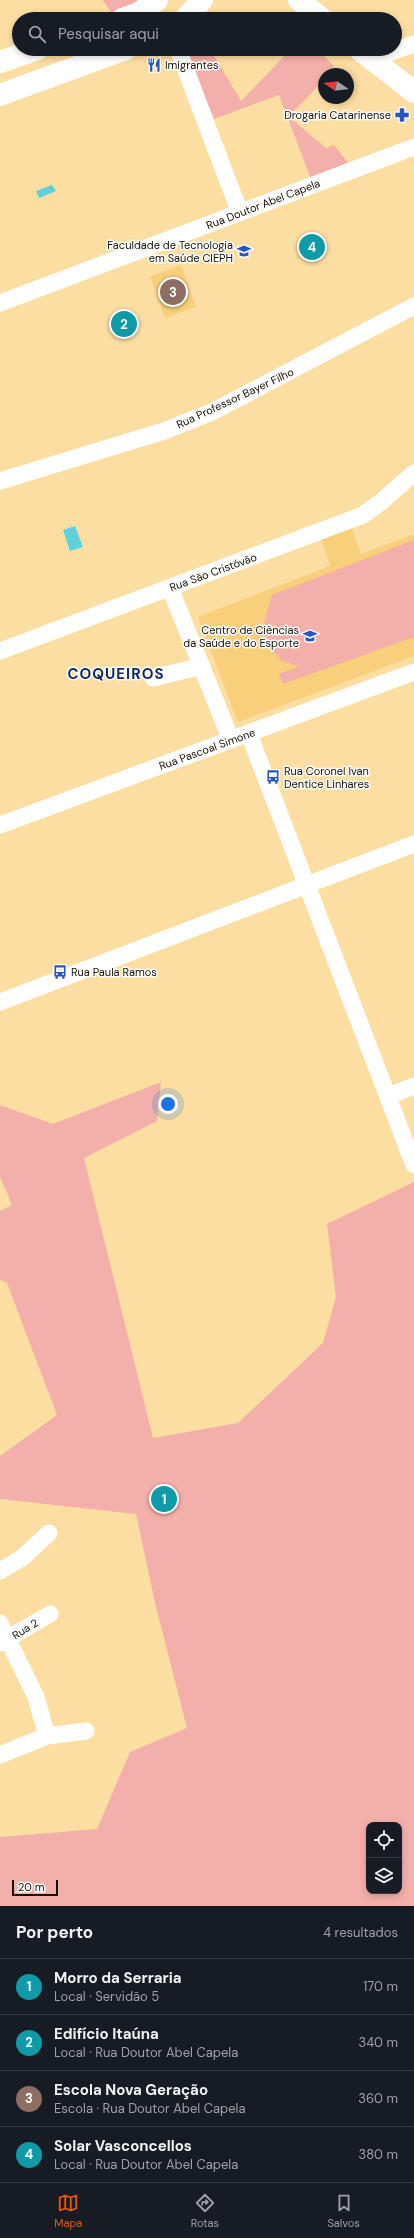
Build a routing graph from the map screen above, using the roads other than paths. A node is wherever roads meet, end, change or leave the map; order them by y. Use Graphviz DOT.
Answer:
graph roads {
  1 [pos="202,0"];
  2 [pos="299,0"];
  3 [pos="158,8"];
  4 [pos="143,12"];
  5 [pos="191,12"];
  6 [pos="314,12"];
  7 [pos="414,44"];
  8 [pos="402,46"];
  9 [pos="17,56"];
  10 [pos="107,56"];
  11 [pos="181,56"];
  12 [pos="368,56"];
  13 [pos="0,62"];
  14 [pos="414,92"];
  15 [pos="0,95"];
  16 [pos="414,147"];
  17 [pos="240,213"];
  18 [pos="0,303"];
  19 [pos="414,306"];
  20 [pos="414,473"];
  21 [pos="0,481"];
  22 [pos="170,588"];
  23 [pos="0,652"];
  24 [pos="202,666"];
  25 [pos="414,672"];
  26 [pos="153,678"];
  27 [pos="248,734"];
  28 [pos="231,740"];
  29 [pos="0,825"];
  30 [pos="414,844"];
  31 [pos="307,885"];
  32 [pos="0,1002"];
  33 [pos="414,1086"];
  34 [pos="388,1096"];
  35 [pos="414,1165"];
  36 [pos="50,1533"];
  37 [pos="0,1571"];
  38 [pos="50,1614"];
  39 [pos="0,1623"];
  40 [pos="5,1641"];
  41 [pos="86,1731"];
  42 [pos="47,1736"];
  43 [pos="0,1754"];
  1 -- 5 [label="main road"];
  2 -- 6 [label="main road"];
  3 -- 4 [label="main road"];
  7 -- 8 [label="street"];
  9 -- 13 [label="main road"];
  10 -- 15 [label="main road"];
  11 -- 17 [label="street"];
  12 -- 14 [label="main road"];
  16 -- 17 [label="street, Rua Doutor Abel Capela"];
  17 -- 18 [label="street, Rua Doutor Abel Capela"];
  19 -- 21 [label="street, Rua Professor Bayer Filho"];
  20 -- 22 [label="street, Rua São Cristóvão"];
  22 -- 23 [label="street, Rua São Cristóvão"];
  22 -- 24 [label="street"];
  24 -- 26 [label="street"];
  24 -- 28 [label="street"];
  25 -- 27 [label="street, Rua Pascoal Simone"];
  27 -- 28 [label="street, Rua Pascoal Simone"];
  27 -- 31 [label="street"];
  28 -- 29 [label="street, Rua Pascoal Simone"];
  30 -- 31 [label="street"];
  31 -- 32 [label="street"];
  31 -- 34 [label="street"];
  33 -- 34 [label="street"];
  34 -- 35 [label="street"];
  36 -- 37 [label="street"];
  38 -- 40 [label="street, Rua 2"];
  39 -- 40 [label="street"];
  40 -- 42 [label="street"];
  41 -- 42 [label="street"];
  42 -- 43 [label="street"];
}
